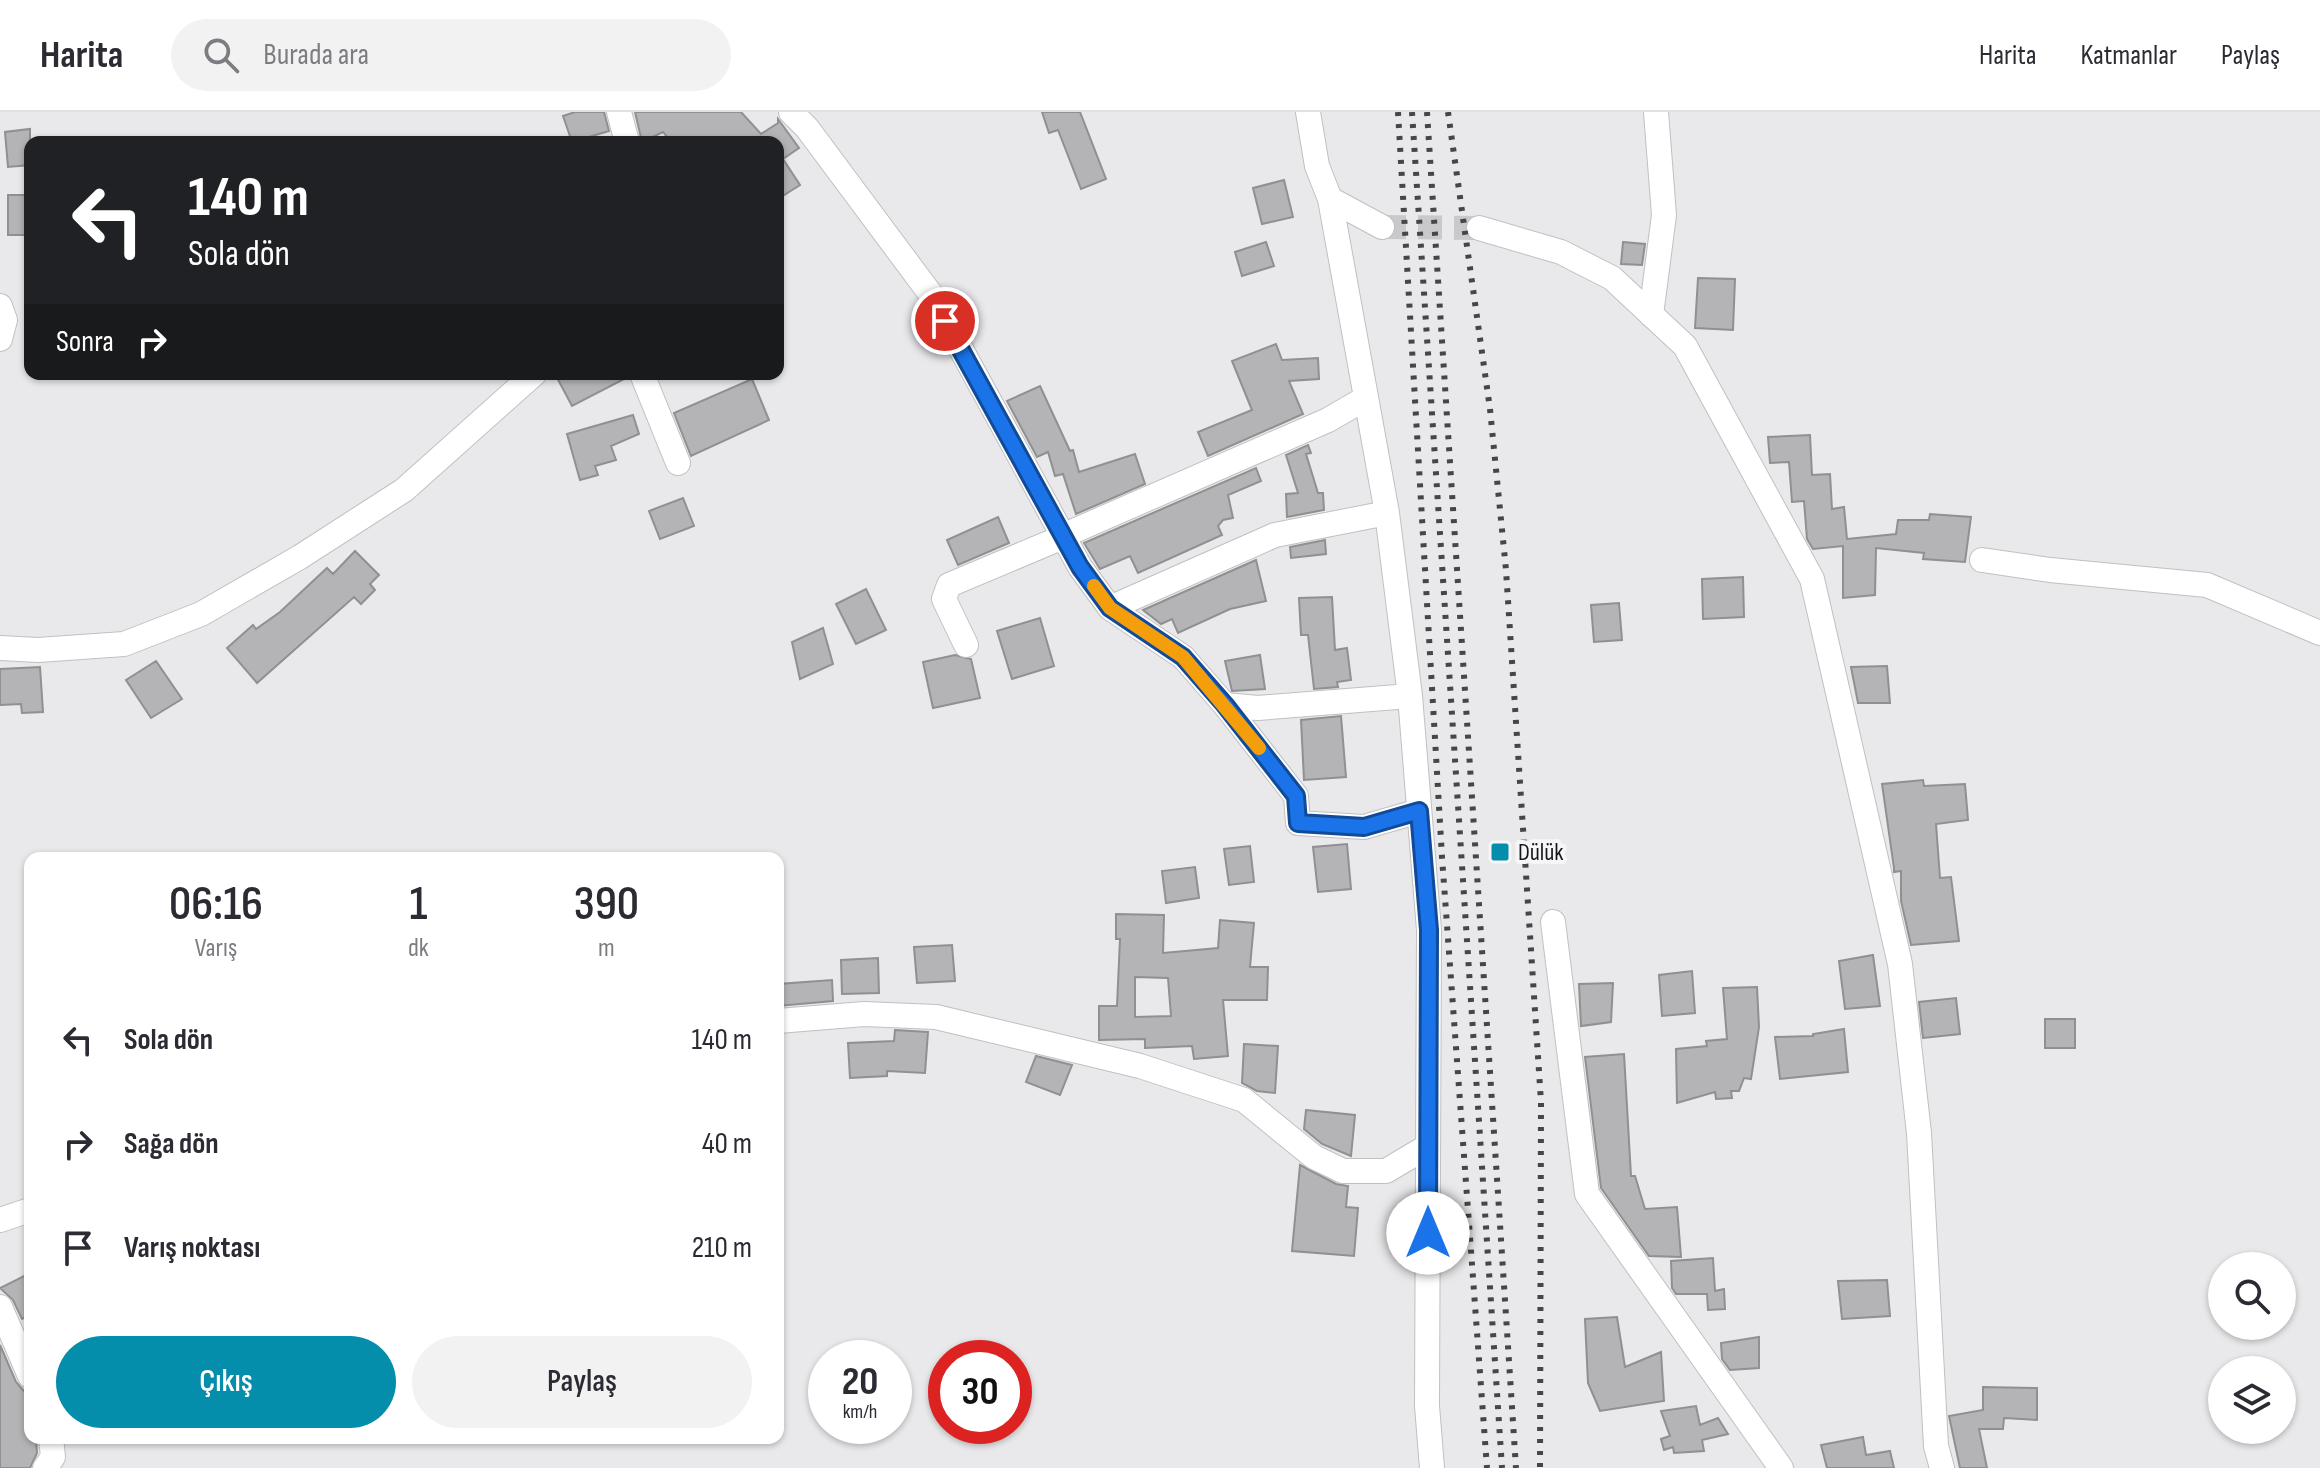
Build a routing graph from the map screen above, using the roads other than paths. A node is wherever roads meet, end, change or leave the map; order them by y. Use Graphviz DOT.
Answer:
graph roads {
  1 [pos="619,112"];
  2 [pos="791,112"];
  3 [pos="1308,112"];
  4 [pos="1656,112"];
  5 [pos="625,136"];
  6 [pos="1330,199"];
  7 [pos="1382,227"];
  8 [pos="1479,228"];
  9 [pos="0,306"];
  10 [pos="1651,315"];
  11 [pos="0,339"];
  12 [pos="527,380"];
  13 [pos="644,380"];
  14 [pos="1366,398"];
  15 [pos="678,463"];
  16 [pos="1387,513"];
  17 [pos="1062,537"];
  18 [pos="1982,560"];
  19 [pos="1110,608"];
  20 [pos="2320,633"];
  21 [pos="966,645"];
  22 [pos="0,648"];
  23 [pos="1410,696"];
  24 [pos="1225,705"];
  25 [pos="1419,811"];
  26 [pos="1553,922"];
  27 [pos="784,1021"];
  28 [pos="1428,1146"];
  29 [pos="24,1212"];
  30 [pos="0,1220"];
  31 [pos="0,1307"];
  32 [pos="24,1362"];
  33 [pos="52,1444"];
  34 [pos="45,1468"];
  35 [pos="1432,1468"];
  36 [pos="1781,1468"];
  37 [pos="1942,1468"];
  1 -- 5 [label="street"];
  2 -- 17 [label="street"];
  3 -- 6 [label="street"];
  4 -- 10 [label="street"];
  6 -- 7 [label="street"];
  6 -- 14 [label="street"];
  8 -- 10 [label="street"];
  9 -- 11 [label="street"];
  10 -- 37 [label="street"];
  12 -- 22 [label="street"];
  13 -- 15 [label="street"];
  14 -- 16 [label="street"];
  14 -- 17 [label="street"];
  16 -- 19 [label="street"];
  16 -- 23 [label="street"];
  17 -- 19 [label="street"];
  17 -- 21 [label="street"];
  18 -- 20 [label="street"];
  19 -- 24 [label="street"];
  23 -- 24 [label="street"];
  23 -- 25 [label="street"];
  24 -- 25 [label="street"];
  25 -- 28 [label="street"];
  26 -- 36 [label="street"];
  27 -- 28 [label="street"];
  28 -- 35 [label="street"];
  29 -- 30 [label="street"];
  31 -- 32 [label="street"];
  33 -- 34 [label="street"];
}
